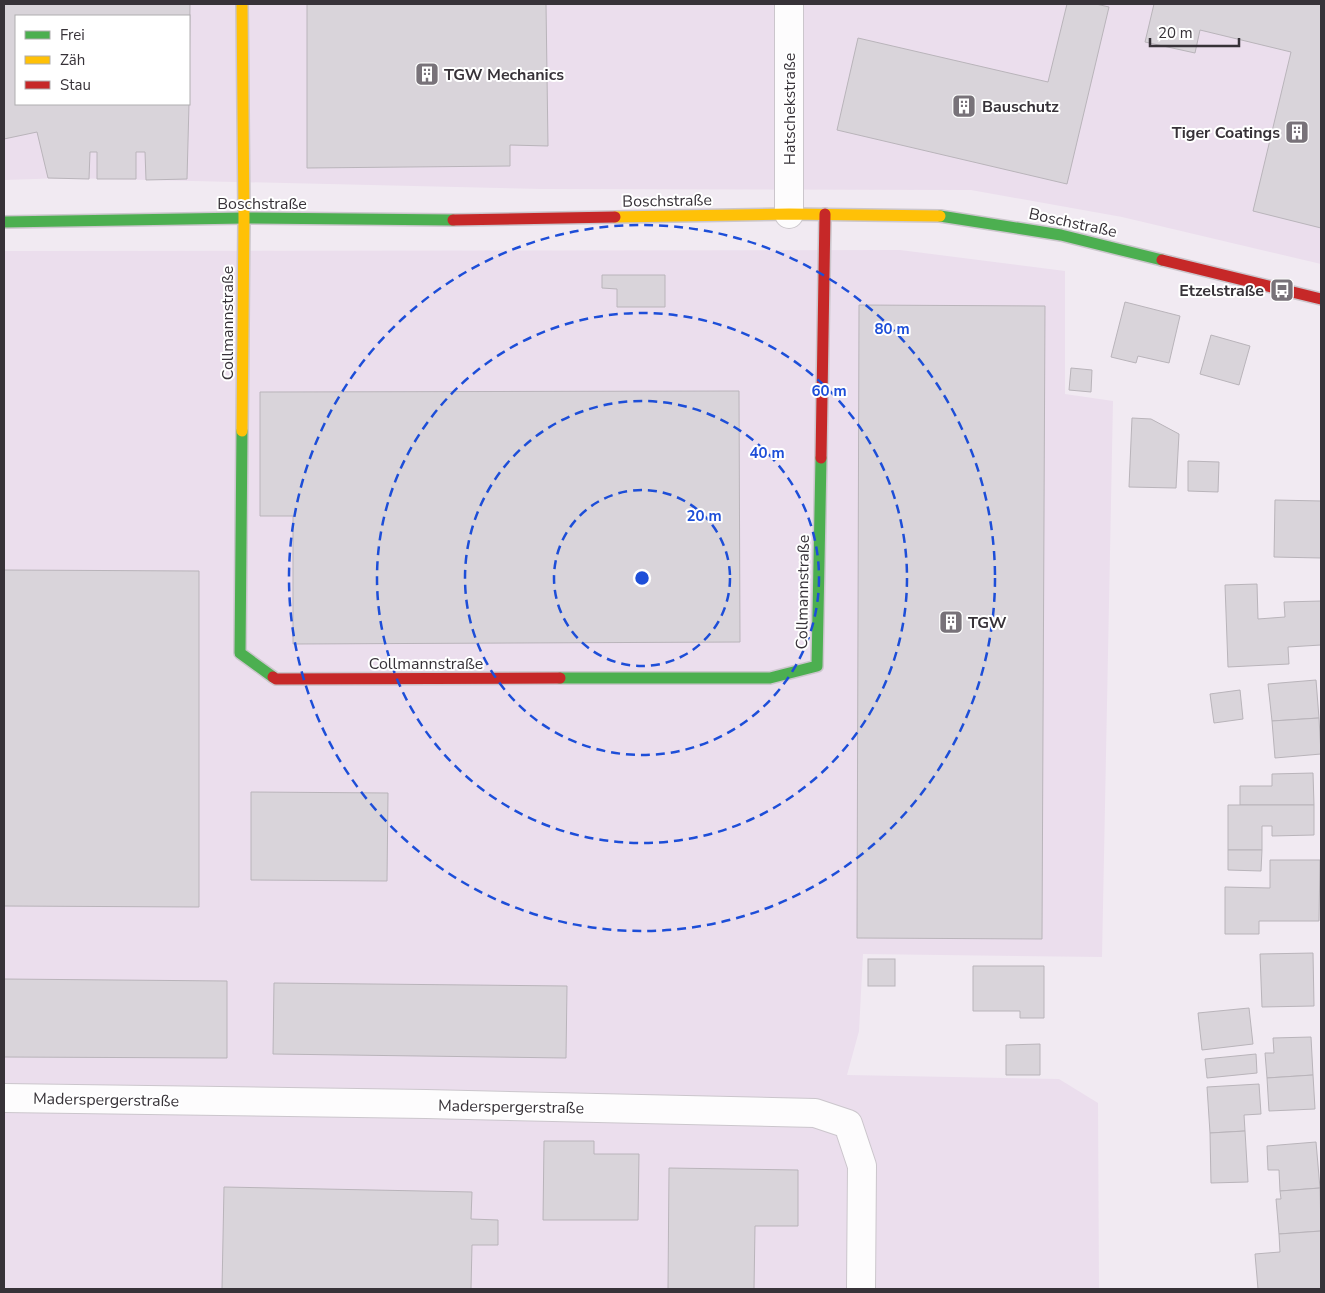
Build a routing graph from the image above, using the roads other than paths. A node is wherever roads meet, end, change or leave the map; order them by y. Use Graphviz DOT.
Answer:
graph roads {
  1 [pos="242,4"];
  2 [pos="789,4"];
  3 [pos="789,214"];
  4 [pos="825,214"];
  5 [pos="244,218"];
  6 [pos="4,222"];
  7 [pos="1321,299"];
  8 [pos="4,1098"];
  9 [pos="862,1289"];
  1 -- 5 [label="street, Collmannstraße"];
  2 -- 3 [label="street, Hatschekstraße"];
  3 -- 4 [label="street, Boschstraße"];
  3 -- 5 [label="street, Boschstraße"];
  4 -- 5 [label="street, Collmannstraße"];
  4 -- 7 [label="street, Boschstraße"];
  5 -- 6 [label="street, Boschstraße"];
  8 -- 9 [label="street, Maderspergerstraße"];
}
